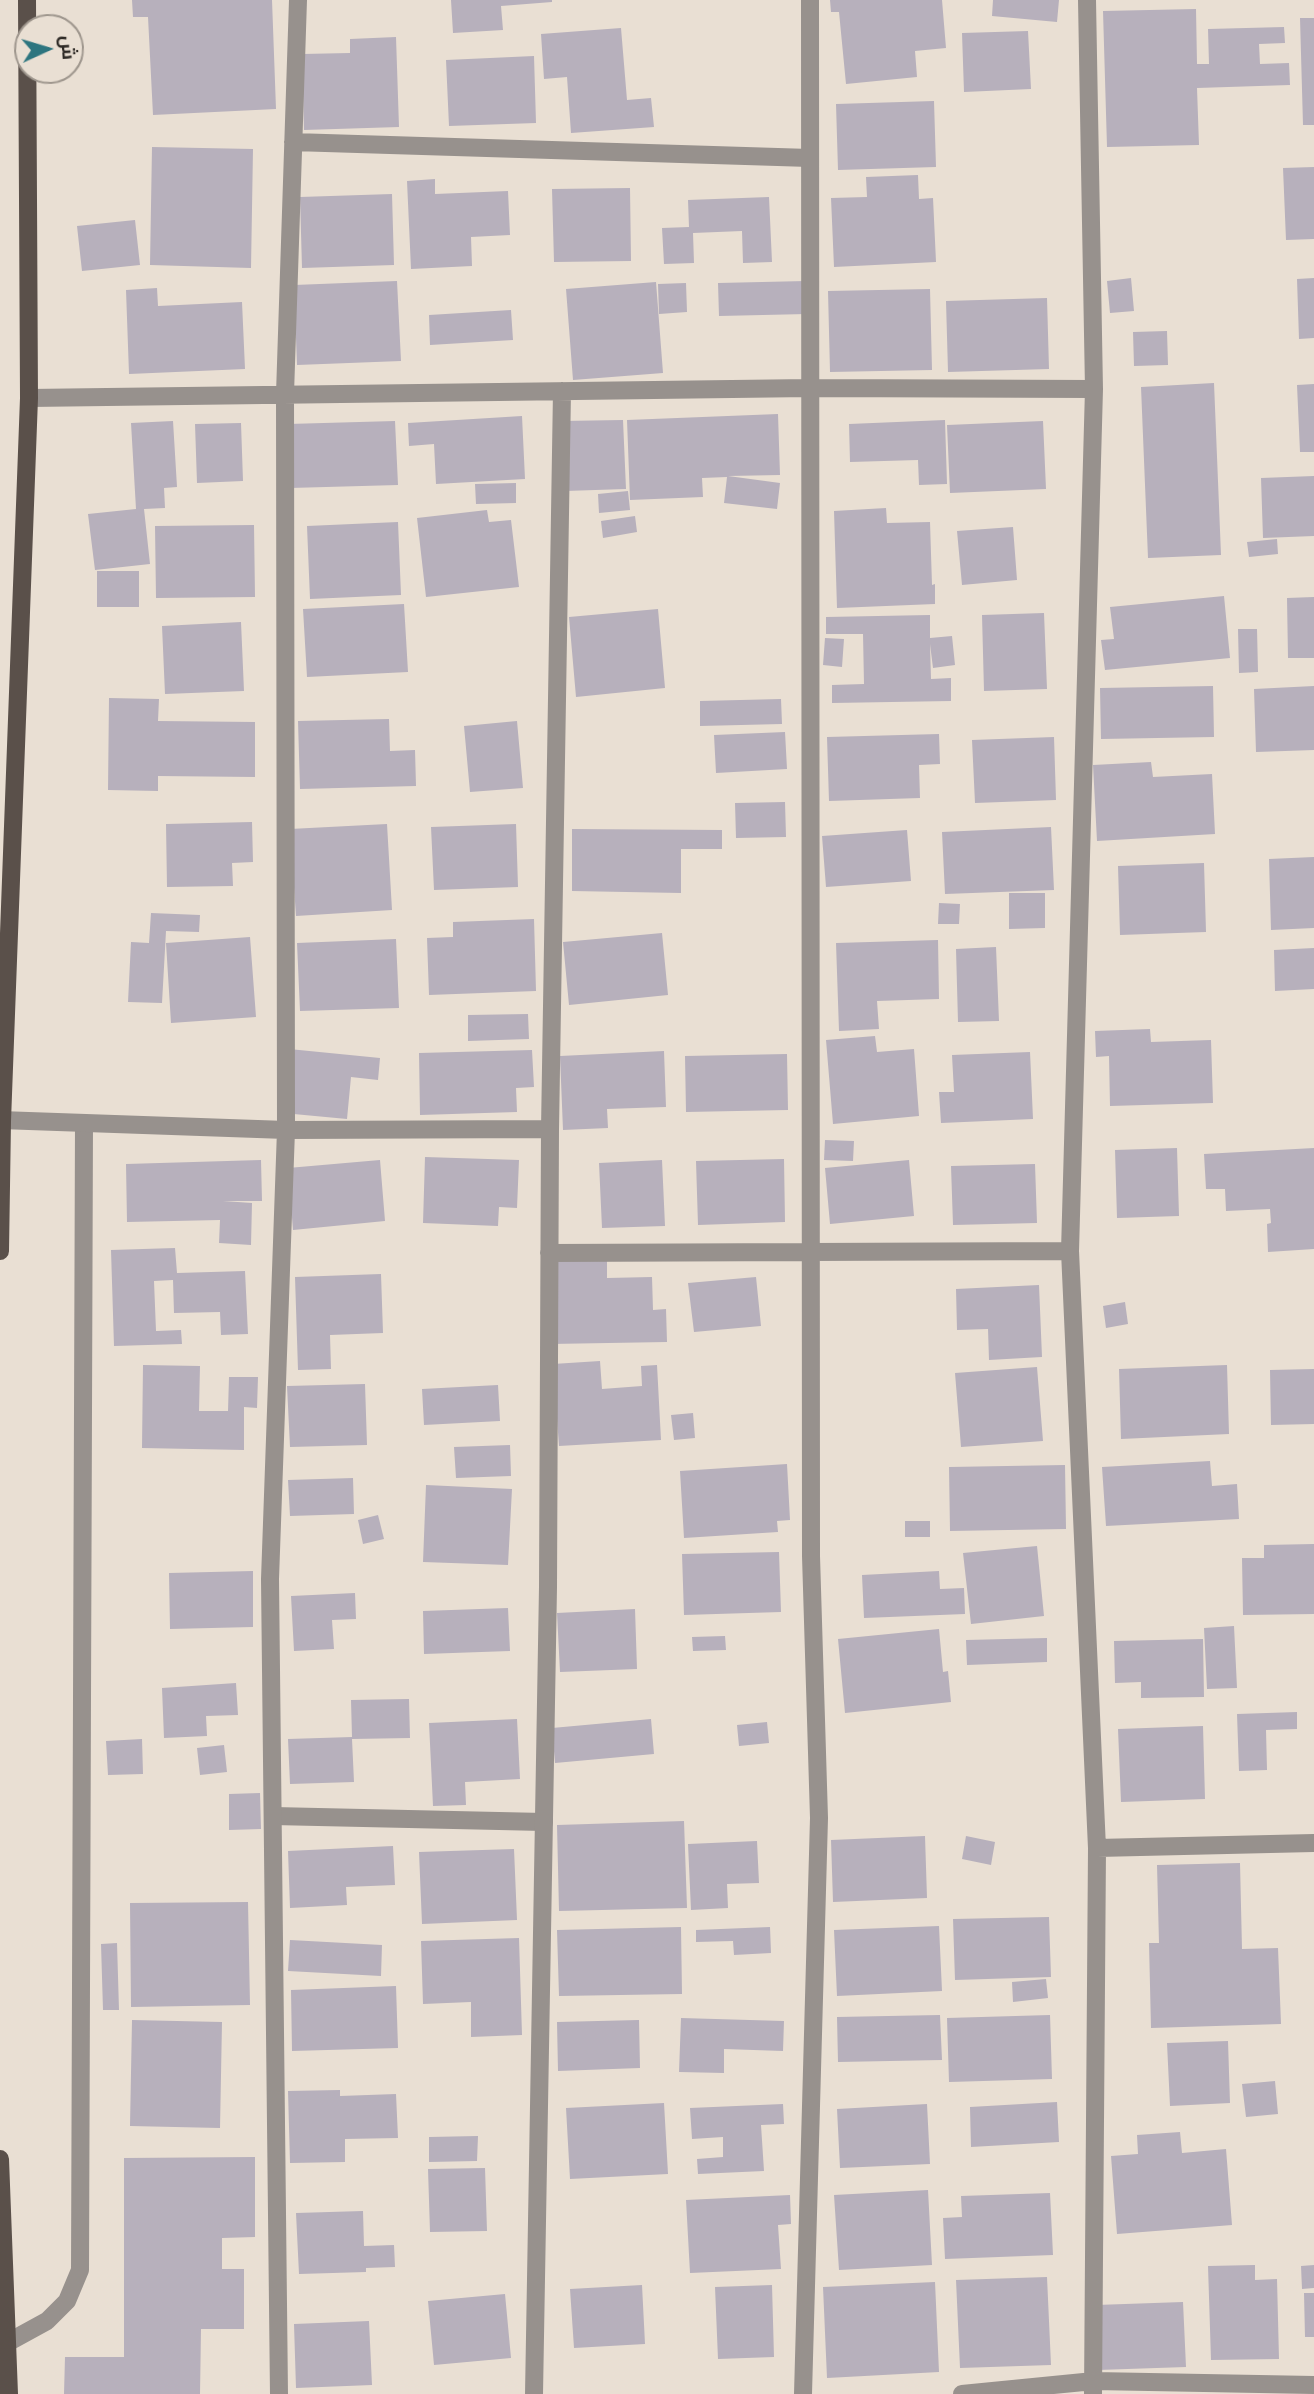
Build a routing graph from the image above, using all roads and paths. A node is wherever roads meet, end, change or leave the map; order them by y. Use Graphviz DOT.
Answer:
graph roads {
  1 [pos="27,0"];
  2 [pos="298,0"];
  3 [pos="810,0"];
  4 [pos="1087,0"];
  5 [pos="293,142"];
  6 [pos="810,158"];
  7 [pos="810,388"];
  8 [pos="1094,389"];
  9 [pos="562,391"];
  10 [pos="285,394"];
  11 [pos="29,398"];
  12 [pos="1,1120"];
  13 [pos="84,1123"];
  14 [pos="550,1129"];
  15 [pos="286,1130"];
  16 [pos="0,1251"];
  17 [pos="1070,1251"];
  18 [pos="811,1252"];
  19 [pos="549,1253"];
  20 [pos="273,1816"];
  21 [pos="544,1822"];
  22 [pos="1314,1843"];
  23 [pos="1097,1849"];
  24 [pos="0,2159"];
  25 [pos="5,2344"];
  26 [pos="1314,2385"];
  27 [pos="1093,2388"];
  28 [pos="9,2394"];
  29 [pos="279,2394"];
  30 [pos="534,2394"];
  31 [pos="803,2394"];
  32 [pos="962,2394"];
  1 -- 11 [label="main road"];
  2 -- 5 [label="street"];
  3 -- 6 [label="street"];
  4 -- 8 [label="street"];
  5 -- 6 [label="street"];
  5 -- 10 [label="street"];
  6 -- 7 [label="street"];
  7 -- 8 [label="street"];
  7 -- 9 [label="street"];
  7 -- 18 [label="street"];
  8 -- 17 [label="street"];
  9 -- 10 [label="street"];
  9 -- 14 [label="street"];
  10 -- 11 [label="street"];
  10 -- 15 [label="street"];
  11 -- 12 [label="main road"];
  12 -- 13 [label="street"];
  12 -- 16 [label="main road"];
  13 -- 15 [label="street"];
  13 -- 25 [label="street"];
  14 -- 15 [label="street"];
  14 -- 19 [label="street"];
  15 -- 20 [label="street"];
  17 -- 18 [label="street"];
  17 -- 23 [label="street"];
  18 -- 19 [label="street"];
  18 -- 31 [label="street"];
  19 -- 21 [label="street"];
  20 -- 21 [label="street"];
  20 -- 29 [label="street"];
  21 -- 30 [label="street"];
  22 -- 23 [label="street"];
  23 -- 27 [label="street"];
  24 -- 25 [label="main road"];
  25 -- 28 [label="main road"];
  26 -- 27 [label="street"];
  27 -- 32 [label="street"];
}
